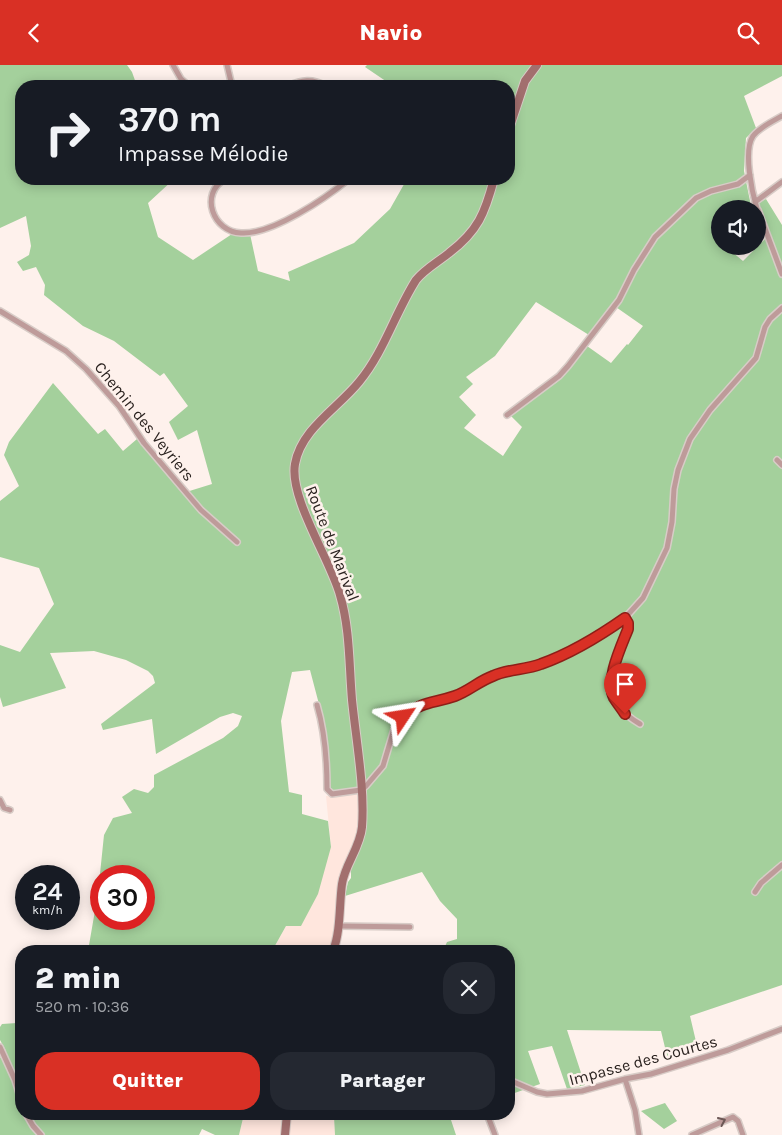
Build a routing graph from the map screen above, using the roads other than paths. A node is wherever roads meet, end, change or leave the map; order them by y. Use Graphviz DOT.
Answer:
graph roads {
  1 [pos="173,65"];
  2 [pos="227,65"];
  3 [pos="537,65"];
  4 [pos="182,80"];
  5 [pos="231,80"];
  6 [pos="515,111"];
  7 [pos="782,116"];
  8 [pos="750,175"];
  9 [pos="782,183"];
  10 [pos="218,185"];
  11 [pos="342,185"];
  12 [pos="492,185"];
  13 [pos="755,200"];
  14 [pos="758,200"];
  15 [pos="766,232"];
  16 [pos="782,274"];
  17 [pos="782,308"];
  18 [pos="0,311"];
  19 [pos="507,415"];
  20 [pos="777,460"];
  21 [pos="782,465"];
  22 [pos="237,542"];
  23 [pos="625,618"];
  24 [pos="316,705"];
  25 [pos="640,724"];
  26 [pos="361,790"];
  27 [pos="0,800"];
  28 [pos="10,810"];
  29 [pos="782,865"];
  30 [pos="755,892"];
  31 [pos="338,926"];
  32 [pos="410,927"];
  33 [pos="335,945"];
  34 [pos="782,1029"];
  35 [pos="0,1048"];
  36 [pos="625,1079"];
  37 [pos="15,1081"];
  38 [pos="515,1083"];
  39 [pos="30,1120"];
  40 [pos="286,1120"];
  41 [pos="489,1120"];
  42 [pos="41,1135"];
  43 [pos="285,1135"];
  44 [pos="495,1135"];
  45 [pos="639,1135"];
  46 [pos="692,1135"];
  47 [pos="743,1135"];
  1 -- 4 [label="street"];
  2 -- 5 [label="street"];
  3 -- 6 [label="main road"];
  7 -- 8 [label="street"];
  8 -- 13 [label="street"];
  8 -- 19 [label="street"];
  9 -- 14 [label="street"];
  10 -- 11 [label="street"];
  12 -- 26 [label="main road, Route de Marival"];
  15 -- 16 [label="street"];
  17 -- 23 [label="street"];
  18 -- 22 [label="street, Chemin des Veyriers"];
  20 -- 21 [label="street"];
  23 -- 25 [label="street"];
  23 -- 26 [label="street"];
  24 -- 26 [label="street"];
  26 -- 31 [label="main road, Route de Marival"];
  27 -- 28 [label="street"];
  29 -- 30 [label="street"];
  31 -- 32 [label="street"];
  31 -- 33 [label="main road, Route de Marival"];
  34 -- 36 [label="street, Impasse des Courtes"];
  35 -- 37 [label="street"];
  36 -- 38 [label="street, Impasse des Courtes"];
  36 -- 45 [label="street"];
  39 -- 42 [label="street"];
  40 -- 43 [label="main road"];
  41 -- 44 [label="street"];
  46 -- 47 [label="street, one-way"];
}
